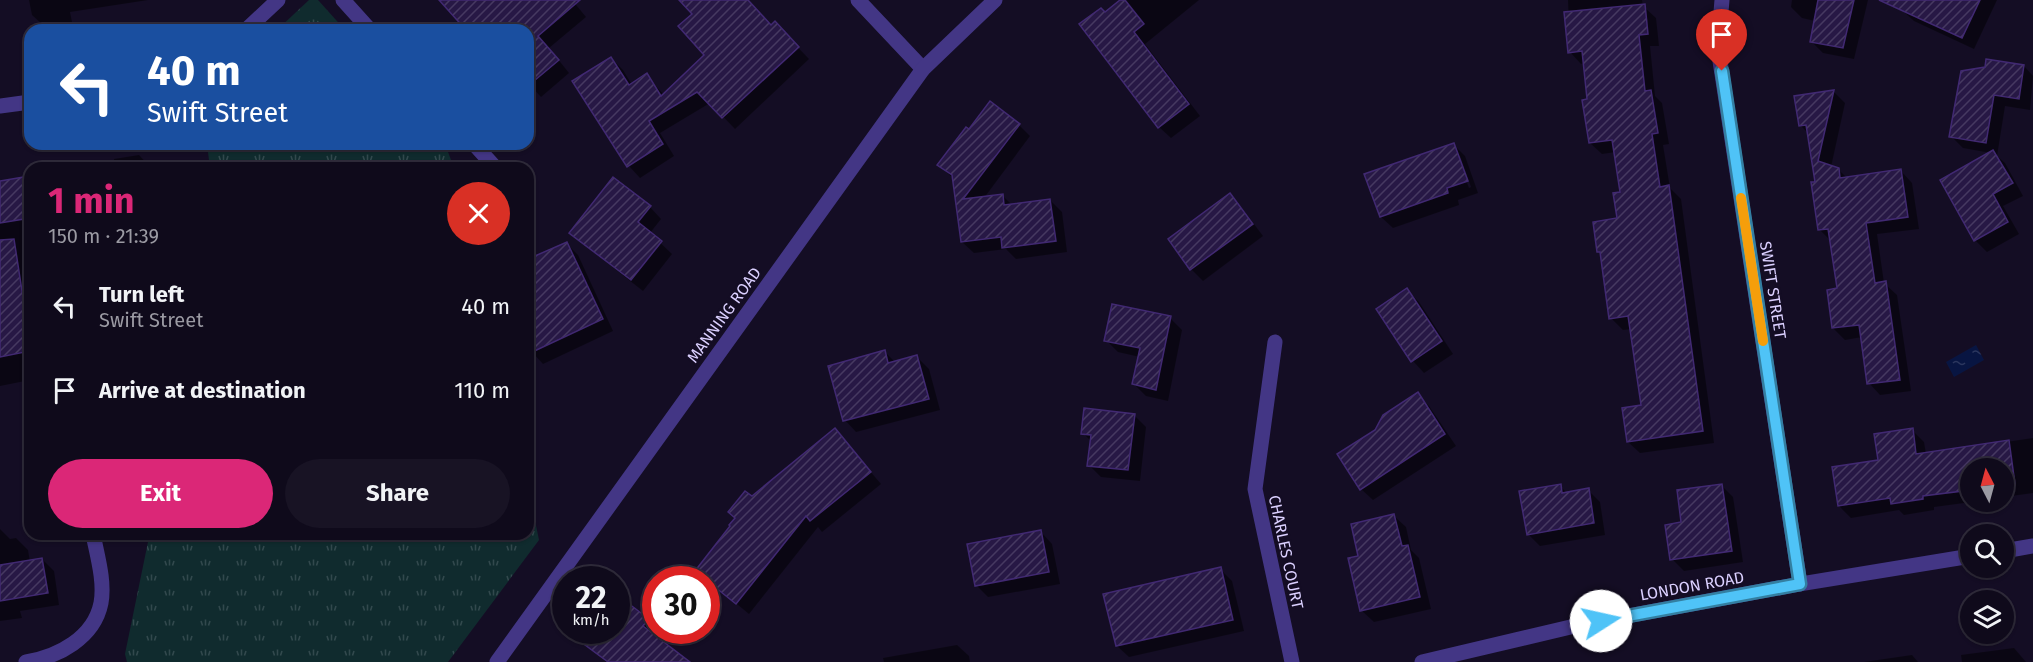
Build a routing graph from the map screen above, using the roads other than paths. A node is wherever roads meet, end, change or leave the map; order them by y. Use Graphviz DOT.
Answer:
graph roads {
  1 [pos="278,0"];
  2 [pos="343,0"];
  3 [pos="858,0"];
  4 [pos="995,0"];
  5 [pos="1722,0"];
  6 [pos="252,24"];
  7 [pos="365,24"];
  8 [pos="923,69"];
  9 [pos="24,103"];
  10 [pos="0,106"];
  11 [pos="479,150"];
  12 [pos="490,162"];
  13 [pos="1275,342"];
  14 [pos="94,540"];
  15 [pos="2033,546"];
  16 [pos="2014,549"];
  17 [pos="1960,558"];
  18 [pos="1800,584"];
  19 [pos="26,662"];
  20 [pos="497,662"];
  21 [pos="1292,662"];
  22 [pos="1422,662"];
  1 -- 6 [label="street"];
  2 -- 7 [label="street"];
  3 -- 8 [label="street"];
  4 -- 8 [label="street, MANNING ROAD"];
  5 -- 18 [label="street, SWIFT STREET"];
  8 -- 20 [label="street, MANNING ROAD"];
  9 -- 10 [label="street"];
  11 -- 12 [label="street"];
  13 -- 21 [label="street, CHARLES COURT"];
  14 -- 19 [label="street"];
  15 -- 16 [label="street"];
  17 -- 18 [label="street, LONDON ROAD"];
  18 -- 22 [label="street, LONDON ROAD"];
}
